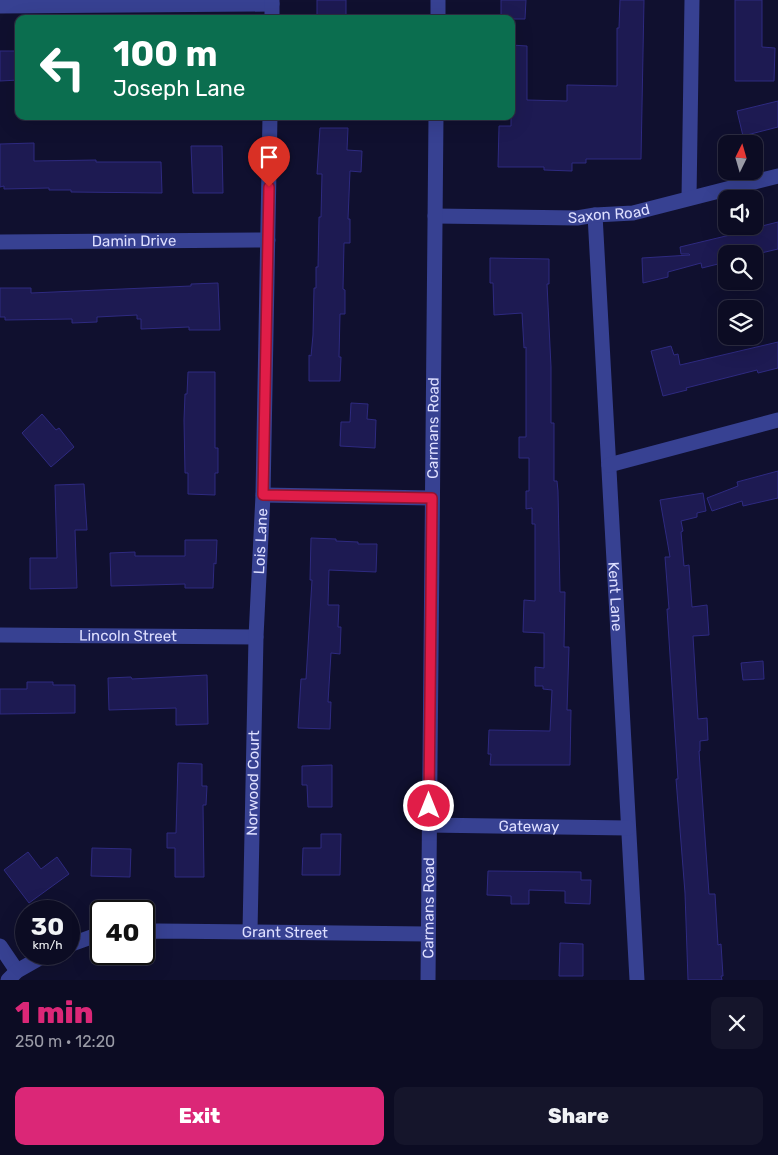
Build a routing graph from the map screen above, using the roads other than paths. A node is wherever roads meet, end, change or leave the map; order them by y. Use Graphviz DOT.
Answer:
graph roads {
  1 [pos="438,0"];
  2 [pos="692,0"];
  3 [pos="0,6"];
  4 [pos="272,8"];
  5 [pos="438,15"];
  6 [pos="270,120"];
  7 [pos="436,120"];
  8 [pos="778,176"];
  9 [pos="690,198"];
  10 [pos="595,215"];
  11 [pos="435,216"];
  12 [pos="268,240"];
  13 [pos="0,242"];
  14 [pos="778,420"];
  15 [pos="609,465"];
  16 [pos="263,495"];
  17 [pos="432,498"];
  18 [pos="0,635"];
  19 [pos="256,636"];
  20 [pos="429,825"];
  21 [pos="628,828"];
  22 [pos="155,932"];
  23 [pos="250,932"];
  24 [pos="427,934"];
  25 [pos="0,946"];
  26 [pos="30,965"];
  27 [pos="12,976"];
  28 [pos="428,980"];
  29 [pos="637,980"];
  1 -- 5 [label="street"];
  2 -- 9 [label="street"];
  3 -- 4 [label="street"];
  6 -- 12 [label="street, Lois Lane"];
  7 -- 11 [label="street, Carmans Road"];
  8 -- 9 [label="street, Saxon Road"];
  9 -- 10 [label="street, Saxon Road"];
  10 -- 11 [label="street, Saxon Road"];
  10 -- 15 [label="street, Kent Lane"];
  11 -- 17 [label="street, Carmans Road"];
  12 -- 13 [label="street, Damin Drive"];
  12 -- 16 [label="street, Lois Lane"];
  14 -- 15 [label="street"];
  15 -- 21 [label="street, Kent Lane"];
  16 -- 17 [label="street"];
  16 -- 19 [label="street, Lois Lane"];
  17 -- 20 [label="street, Carmans Road"];
  18 -- 19 [label="street, Lincoln Street"];
  19 -- 23 [label="street, Norwood Court"];
  20 -- 21 [label="street, Gateway"];
  20 -- 24 [label="street, Carmans Road"];
  21 -- 29 [label="street, Kent Lane"];
  22 -- 23 [label="street, Grant Street"];
  23 -- 24 [label="street, Grant Street"];
  24 -- 28 [label="street, Carmans Road"];
  25 -- 27 [label="street"];
  26 -- 27 [label="street"];
}
